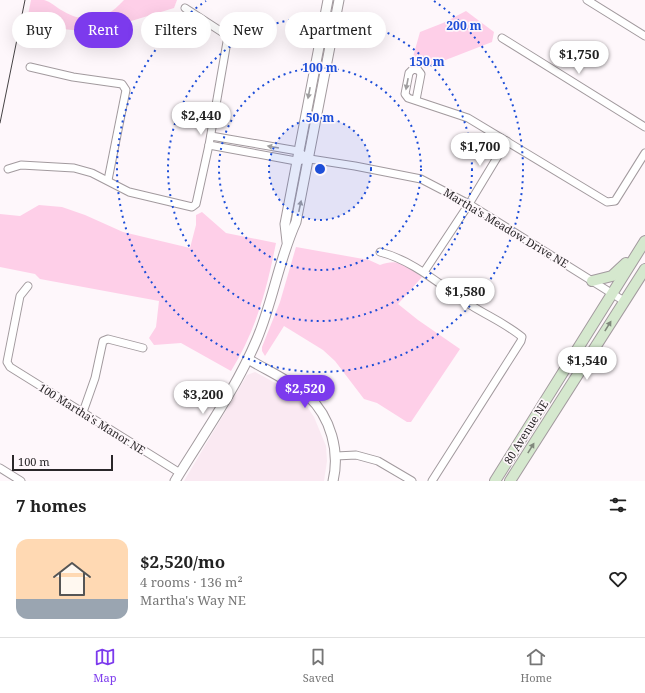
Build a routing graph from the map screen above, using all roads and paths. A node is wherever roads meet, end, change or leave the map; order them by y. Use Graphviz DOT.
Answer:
graph roads {
  1 [pos="328,0"];
  2 [pos="338,0"];
  3 [pos="345,0"];
  4 [pos="587,0"];
  5 [pos="185,8"];
  6 [pos="645,36"];
  7 [pos="502,38"];
  8 [pos="30,66"];
  9 [pos="416,100"];
  10 [pos="645,127"];
  11 [pos="211,136"];
  12 [pos="507,141"];
  13 [pos="209,145"];
  14 [pos="298,151"];
  15 [pos="645,152"];
  16 [pos="310,159"];
  17 [pos="296,161"];
  18 [pos="8,169"];
  19 [pos="108,180"];
  20 [pos="469,204"];
  21 [pos="287,242"];
  22 [pos="644,243"];
  23 [pos="380,252"];
  24 [pos="645,269"];
  25 [pos="424,272"];
  26 [pos="592,281"];
  27 [pos="28,286"];
  28 [pos="612,294"];
  29 [pos="624,301"];
  30 [pos="143,348"];
  31 [pos="248,359"];
  32 [pos="83,412"];
  33 [pos="336,456"];
  34 [pos="0,468"];
  35 [pos="177,477"];
  36 [pos="21,481"];
  37 [pos="333,481"];
  38 [pos="412,481"];
  39 [pos="432,481"];
  40 [pos="495,481"];
  41 [pos="510,481"];
  1 -- 14 [label="street, one-way"];
  2 -- 3 [label="street"];
  2 -- 16 [label="street"];
  4 -- 6 [label="street"];
  5 -- 11 [label="street"];
  7 -- 10 [label="street"];
  8 -- 19 [label="street"];
  9 -- 12 [label="street"];
  11 -- 13 [label="street"];
  14 -- 11 [label="street, one-way"];
  12 -- 15 [label="street"];
  12 -- 20 [label="street"];
  13 -- 17 [label="street"];
  13 -- 19 [label="street"];
  14 -- 16 [label="street"];
  14 -- 17 [label="street"];
  16 -- 17 [label="street"];
  16 -- 20 [label="street, Martha's Meadow Drive NE"];
  21 -- 16 [label="street, one-way"];
  17 -- 21 [label="street"];
  18 -- 19 [label="street"];
  20 -- 25 [label="street"];
  20 -- 26 [label="street, Martha's Meadow Drive NE"];
  21 -- 31 [label="street"];
  22 -- 26 [label="main road"];
  22 -- 28 [label="main road, 80 Avenue NE"];
  23 -- 25 [label="street"];
  24 -- 29 [label="main road, 80 Avenue NE"];
  25 -- 39 [label="street"];
  26 -- 28 [label="street, Martha's Meadow Drive NE"];
  27 -- 32 [label="street, 100 Martha's Manor NE"];
  28 -- 29 [label="street, Martha's Meadow Drive NE"];
  28 -- 40 [label="main road, 80 Avenue NE"];
  41 -- 29 [label="main road, 80 Avenue NE, one-way"];
  30 -- 32 [label="street"];
  31 -- 33 [label="street"];
  31 -- 35 [label="street"];
  32 -- 35 [label="street, 100 Martha's Manor NE"];
  33 -- 37 [label="street"];
  33 -- 38 [label="street"];
  34 -- 36 [label="street"];
}
